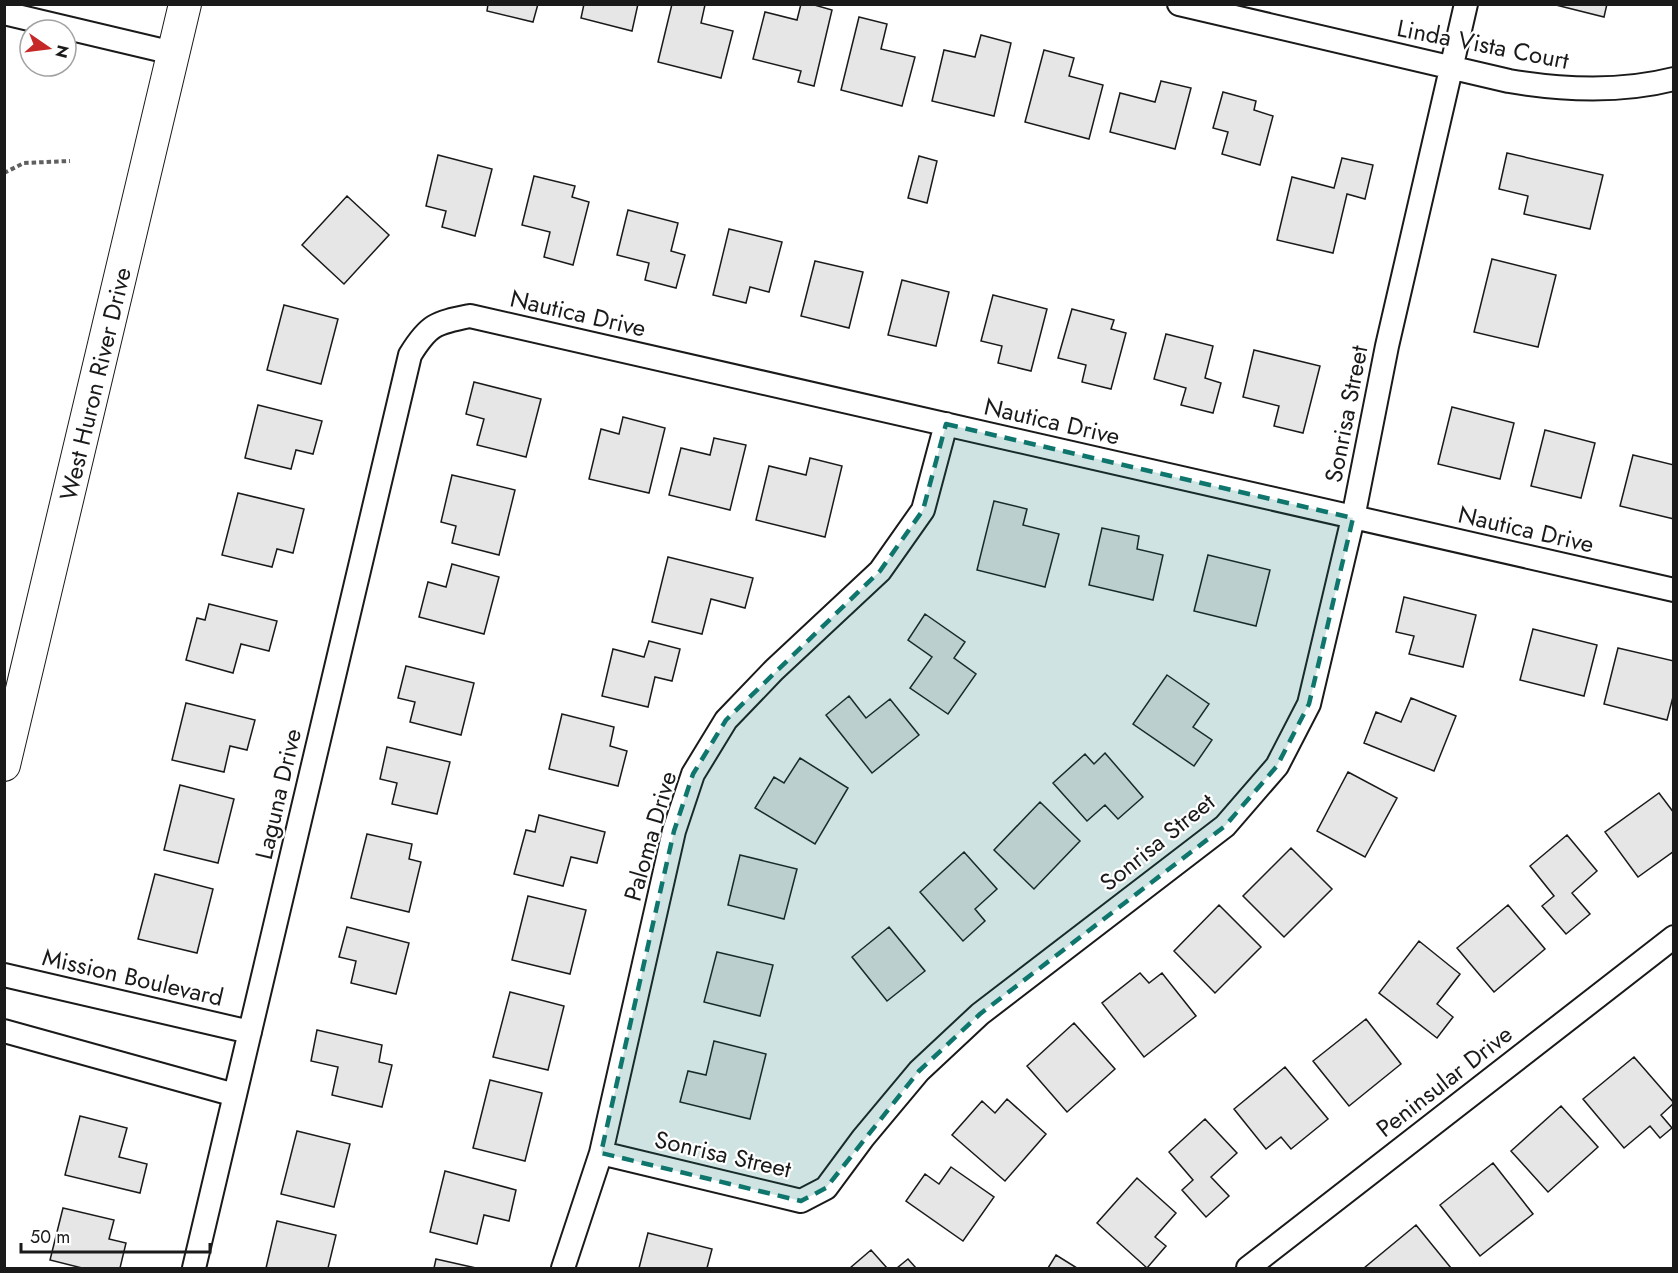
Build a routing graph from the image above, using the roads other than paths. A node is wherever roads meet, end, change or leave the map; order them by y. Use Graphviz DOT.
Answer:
graph roads {
  1 [pos="185,4"];
  2 [pos="1179,4"];
  3 [pos="1466,4"];
  4 [pos="4,14"];
  5 [pos="173,53"];
  6 [pos="1451,68"];
  7 [pos="1674,79"];
  8 [pos="422,335"];
  9 [pos="946,424"];
  10 [pos="1353,518"];
  11 [pos="1674,590"];
  12 [pos="4,765"];
  13 [pos="1674,937"];
  14 [pos="4,975"];
  15 [pos="4,1031"];
  16 [pos="250,1032"];
  17 [pos="235,1095"];
  18 [pos="601,1153"];
  19 [pos="194,1269"];
  20 [pos="563,1269"];
  21 [pos="1248,1269"];
  1 -- 5 [label="main road, West Huron River Drive"];
  2 -- 6 [label="street, Linda Vista Court"];
  3 -- 6 [label="street, Sonrisa Street"];
  4 -- 5 [label="street"];
  5 -- 12 [label="main road, West Huron River Drive"];
  6 -- 7 [label="street, Linda Vista Court"];
  6 -- 10 [label="street, Sonrisa Street"];
  8 -- 9 [label="street, Nautica Drive"];
  8 -- 16 [label="street, Laguna Drive"];
  9 -- 10 [label="street, Nautica Drive"];
  9 -- 18 [label="street, Paloma Drive"];
  10 -- 11 [label="street, Nautica Drive"];
  10 -- 18 [label="street, Sonrisa Street"];
  13 -- 21 [label="street, Peninsular Drive"];
  14 -- 16 [label="street, Mission Boulevard"];
  15 -- 17 [label="street"];
  16 -- 17 [label="street, Laguna Drive"];
  17 -- 19 [label="street, Laguna Drive"];
  18 -- 20 [label="street, Paloma Drive"];
}
